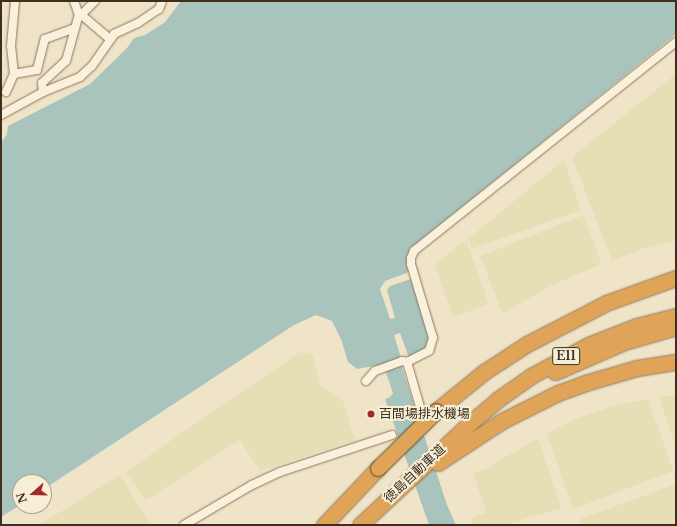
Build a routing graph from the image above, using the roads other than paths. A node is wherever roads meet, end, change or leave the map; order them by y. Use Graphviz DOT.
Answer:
graph roads {
  1 [pos="15,1"];
  2 [pos="74,1"];
  3 [pos="94,1"];
  4 [pos="162,1"];
  5 [pos="80,14"];
  6 [pos="75,28"];
  7 [pos="110,39"];
  8 [pos="676,42"];
  9 [pos="14,74"];
  10 [pos="6,92"];
  11 [pos="43,92"];
  12 [pos="1,115"];
  13 [pos="676,278"];
  14 [pos="676,316"];
  15 [pos="676,328"];
  16 [pos="404,362"];
  17 [pos="676,362"];
  18 [pos="366,380"];
  19 [pos="470,423"];
  20 [pos="426,424"];
  21 [pos="392,436"];
  22 [pos="388,498"];
  23 [pos="184,525"];
  24 [pos="324,525"];
  25 [pos="360,525"];
  1 -- 9 [label="street"];
  2 -- 5 [label="street"];
  3 -- 5 [label="street"];
  4 -- 7 [label="street"];
  5 -- 6 [label="street"];
  5 -- 7 [label="street"];
  6 -- 9 [label="street"];
  6 -- 11 [label="street"];
  7 -- 11 [label="street"];
  8 -- 16 [label="street"];
  9 -- 10 [label="street"];
  11 -- 12 [label="street"];
  13 -- 24 [label="highway, bridge"];
  14 -- 19 [label="highway, 徳島自動車道 / E11"];
  15 -- 19 [label="highway, 徳島自動車道 / E11"];
  16 -- 18 [label="street"];
  16 -- 20 [label="street"];
  17 -- 22 [label="highway"];
  19 -- 22 [label="highway, 徳島自動車道 / E11"];
  21 -- 23 [label="street"];
  22 -- 25 [label="highway, 徳島自動車道 / E11"];
}
